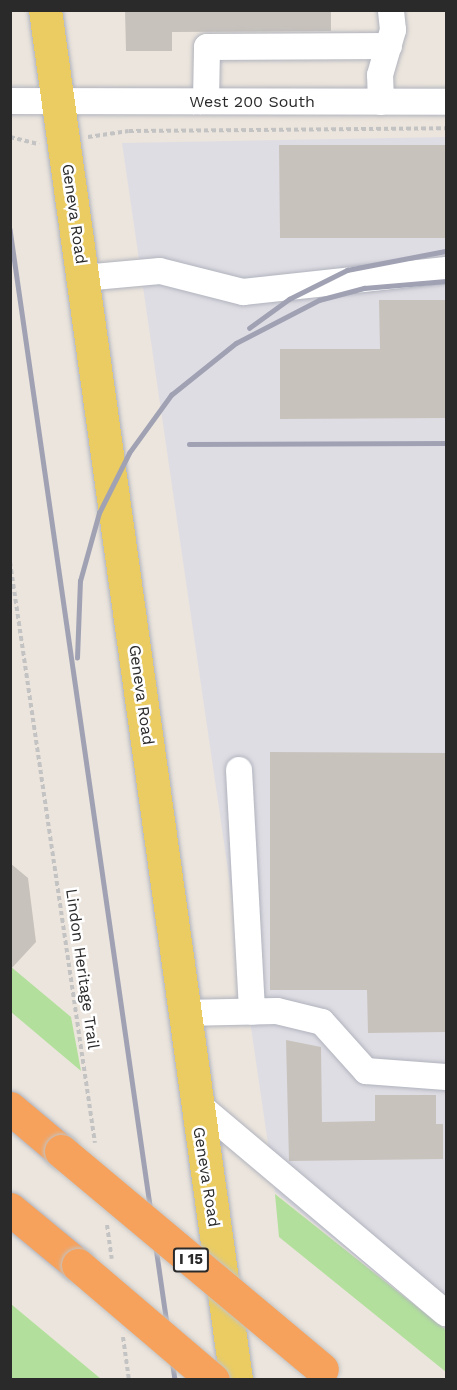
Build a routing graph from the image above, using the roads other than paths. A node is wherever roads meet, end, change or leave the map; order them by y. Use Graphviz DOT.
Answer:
graph roads {
  1 [pos="45,10"];
  2 [pos="391,10"];
  3 [pos="388,46"];
  4 [pos="10,101"];
  5 [pos="58,101"];
  6 [pos="206,101"];
  7 [pos="381,102"];
  8 [pos="447,102"];
  9 [pos="447,270"];
  10 [pos="83,278"];
  11 [pos="239,770"];
  12 [pos="252,1012"];
  13 [pos="183,1013"];
  14 [pos="447,1077"];
  15 [pos="195,1102"];
  16 [pos="10,1108"];
  17 [pos="10,1209"];
  18 [pos="447,1313"];
  19 [pos="328,1374"];
  20 [pos="213,1380"];
  21 [pos="237,1380"];
  1 -- 5 [label="main road, Geneva Road"];
  2 -- 3 [label="street"];
  3 -- 6 [label="street"];
  3 -- 7 [label="street"];
  4 -- 5 [label="street, West 200 South"];
  5 -- 6 [label="street, West 200 South"];
  5 -- 10 [label="main road, Geneva Road"];
  6 -- 7 [label="street, West 200 South"];
  7 -- 8 [label="street, West 200 South"];
  9 -- 10 [label="street"];
  10 -- 13 [label="main road, Geneva Road"];
  11 -- 12 [label="street"];
  12 -- 13 [label="street"];
  12 -- 14 [label="street"];
  13 -- 15 [label="main road, Geneva Road"];
  15 -- 18 [label="street"];
  15 -- 21 [label="main road, Geneva Road"];
  16 -- 19 [label="highway, I 15, bridge"];
  17 -- 20 [label="highway, bridge"];
}
